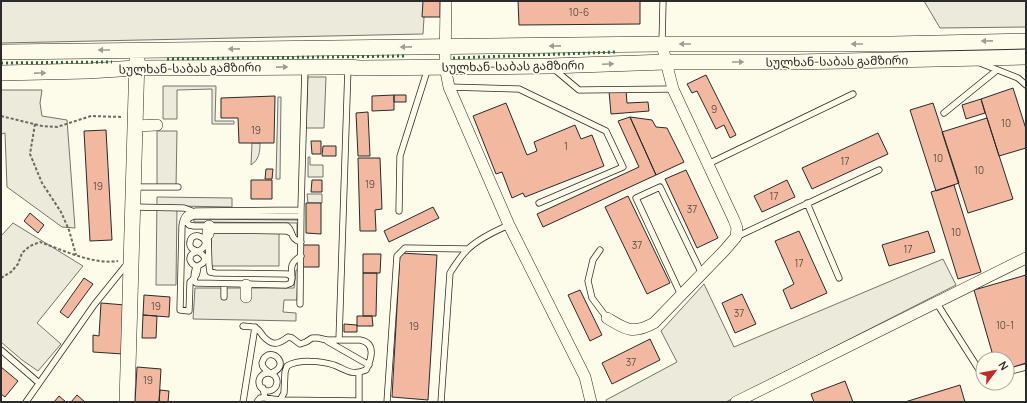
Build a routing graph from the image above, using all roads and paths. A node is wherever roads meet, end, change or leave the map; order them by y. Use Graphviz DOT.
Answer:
graph roads {
  1 [pos="446,1"];
  2 [pos="663,1"];
  3 [pos="1026,41"];
  4 [pos="662,44"];
  5 [pos="445,47"];
  6 [pos="137,50"];
  7 [pos="1,52"];
  8 [pos="1026,57"];
  9 [pos="970,59"];
  10 [pos="666,62"];
  11 [pos="550,66"];
  12 [pos="305,67"];
  13 [pos="348,67"];
  14 [pos="428,67"];
  15 [pos="445,67"];
  16 [pos="136,68"];
  17 [pos="997,70"];
  18 [pos="1,73"];
  19 [pos="1018,78"];
  20 [pos="1026,78"];
  21 [pos="1026,85"];
  22 [pos="449,87"];
  23 [pos="673,89"];
  24 [pos="853,94"];
  25 [pos="944,113"];
  26 [pos="1,116"];
  27 [pos="135,122"];
  28 [pos="35,124"];
  29 [pos="157,125"];
  30 [pos="708,164"];
  31 [pos="878,170"];
  32 [pos="133,187"];
  33 [pos="178,187"];
  34 [pos="539,202"];
  35 [pos="807,204"];
  36 [pos="132,207"];
  37 [pos="192,211"];
  38 [pos="399,211"];
  39 [pos="253,213"];
  40 [pos="301,213"];
  41 [pos="508,225"];
  42 [pos="208,230"];
  43 [pos="736,237"];
  44 [pos="301,242"];
  45 [pos="468,249"];
  46 [pos="600,250"];
  47 [pos="76,255"];
  48 [pos="301,256"];
  49 [pos="1026,258"];
  50 [pos="131,259"];
  51 [pos="702,274"];
  52 [pos="1,278"];
  53 [pos="292,278"];
  54 [pos="839,278"];
  55 [pos="194,280"];
  56 [pos="224,284"];
  57 [pos="246,285"];
  58 [pos="681,296"];
  59 [pos="224,297"];
  60 [pos="246,297"];
  61 [pos="936,302"];
  62 [pos="300,304"];
  63 [pos="606,318"];
  64 [pos="243,326"];
  65 [pos="255,327"];
  66 [pos="327,340"];
  67 [pos="339,340"];
  68 [pos="1,350"];
  69 [pos="975,363"];
  70 [pos="369,365"];
  71 [pos="1026,367"];
  72 [pos="1015,370"];
  73 [pos="359,373"];
  74 [pos="39,383"];
  75 [pos="263,388"];
  76 [pos="266,398"];
  77 [pos="280,400"];
  78 [pos="26,402"];
  79 [pos="127,402"];
  80 [pos="243,402"];
  81 [pos="257,402"];
  82 [pos="359,402"];
  83 [pos="387,402"];
  84 [pos="441,402"];
  85 [pos="591,402"];
  86 [pos="736,402"];
  1 -- 5 [label="street"];
  2 -- 4 [label="lane"];
  3 -- 4 [label="main road, სულხან-საბას გამზირი, one-way"];
  4 -- 5 [label="main road, სულხან-საბას გამზირი, one-way"];
  4 -- 10 [label="street"];
  5 -- 6 [label="main road, სულხან-საბას გამზირი, one-way"];
  5 -- 15 [label="street"];
  6 -- 7 [label="main road, სულხან-საბას გამზირი, one-way"];
  6 -- 16 [label="main road"];
  8 -- 9 [label="main road, სულხან-საბას გამზირი"];
  10 -- 9 [label="main road, სულხან-საბას გამზირი, one-way"];
  9 -- 17 [label="lane"];
  11 -- 10 [label="main road, სულხან-საბას გამზირი, one-way"];
  10 -- 23 [label="street"];
  11 -- 15 [label="main road, სულხან-საბას გამზირი"];
  11 -- 23 [label="lane"];
  12 -- 13 [label="main road, სულხან-საბას გამზირი"];
  16 -- 12 [label="main road, სულხან-საბას გამზირი, one-way"];
  12 -- 40 [label="lane"];
  13 -- 14 [label="main road, სულხან-საბას გამზირი"];
  13 -- 67 [label="lane"];
  14 -- 15 [label="main road, სულხან-საბას გამზირი"];
  14 -- 38 [label="lane"];
  15 -- 22 [label="street"];
  18 -- 16 [label="main road, სულხან-საბას გამზირი, one-way"];
  16 -- 27 [label="main road"];
  17 -- 19 [label="lane"];
  17 -- 25 [label="lane"];
  19 -- 20 [label="lane"];
  19 -- 21 [label="lane"];
  22 -- 34 [label="lane"];
  22 -- 41 [label="street"];
  23 -- 30 [label="street"];
  24 -- 30 [label="lane"];
  26 -- 28 [label="path"];
  27 -- 28 [label="path"];
  27 -- 29 [label="street"];
  27 -- 32 [label="main road"];
  28 -- 47 [label="path"];
  30 -- 43 [label="street"];
  31 -- 35 [label="lane"];
  32 -- 33 [label="lane"];
  32 -- 36 [label="main road"];
  35 -- 43 [label="lane"];
  35 -- 54 [label="lane"];
  36 -- 37 [label="lane"];
  36 -- 50 [label="main road"];
  37 -- 39 [label="lane"];
  37 -- 55 [label="lane"];
  39 -- 40 [label="lane"];
  39 -- 42 [label="lane"];
  40 -- 44 [label="lane"];
  41 -- 45 [label="lane"];
  41 -- 85 [label="street"];
  42 -- 44 [label="lane"];
  42 -- 53 [label="lane"];
  43 -- 51 [label="street"];
  44 -- 48 [label="lane"];
  45 -- 83 [label="lane"];
  45 -- 84 [label="lane"];
  46 -- 63 [label="lane"];
  47 -- 50 [label="path"];
  47 -- 52 [label="path"];
  48 -- 53 [label="lane"];
  48 -- 62 [label="lane"];
  49 -- 61 [label="street"];
  50 -- 74 [label="lane"];
  50 -- 79 [label="main road"];
  51 -- 58 [label="street"];
  51 -- 58 [label="lane"];
  53 -- 57 [label="lane"];
  55 -- 55 [label="lane"];
  55 -- 56 [label="lane"];
  56 -- 57 [label="lane"];
  56 -- 59 [label="lane"];
  57 -- 60 [label="street"];
  58 -- 63 [label="street"];
  61 -- 69 [label="lane"];
  61 -- 86 [label="street"];
  64 -- 65 [label="lane"];
  65 -- 66 [label="lane"];
  65 -- 80 [label="lane"];
  66 -- 67 [label="lane"];
  66 -- 70 [label="lane"];
  67 -- 70 [label="lane"];
  68 -- 74 [label="lane"];
  70 -- 73 [label="lane"];
  71 -- 72 [label="lane"];
  73 -- 77 [label="lane"];
  73 -- 82 [label="lane"];
  74 -- 78 [label="lane"];
  75 -- 75 [label="lane"];
  75 -- 76 [label="lane"];
  76 -- 77 [label="lane"];
  76 -- 81 [label="lane"];
  77 -- 82 [label="lane"];
}
